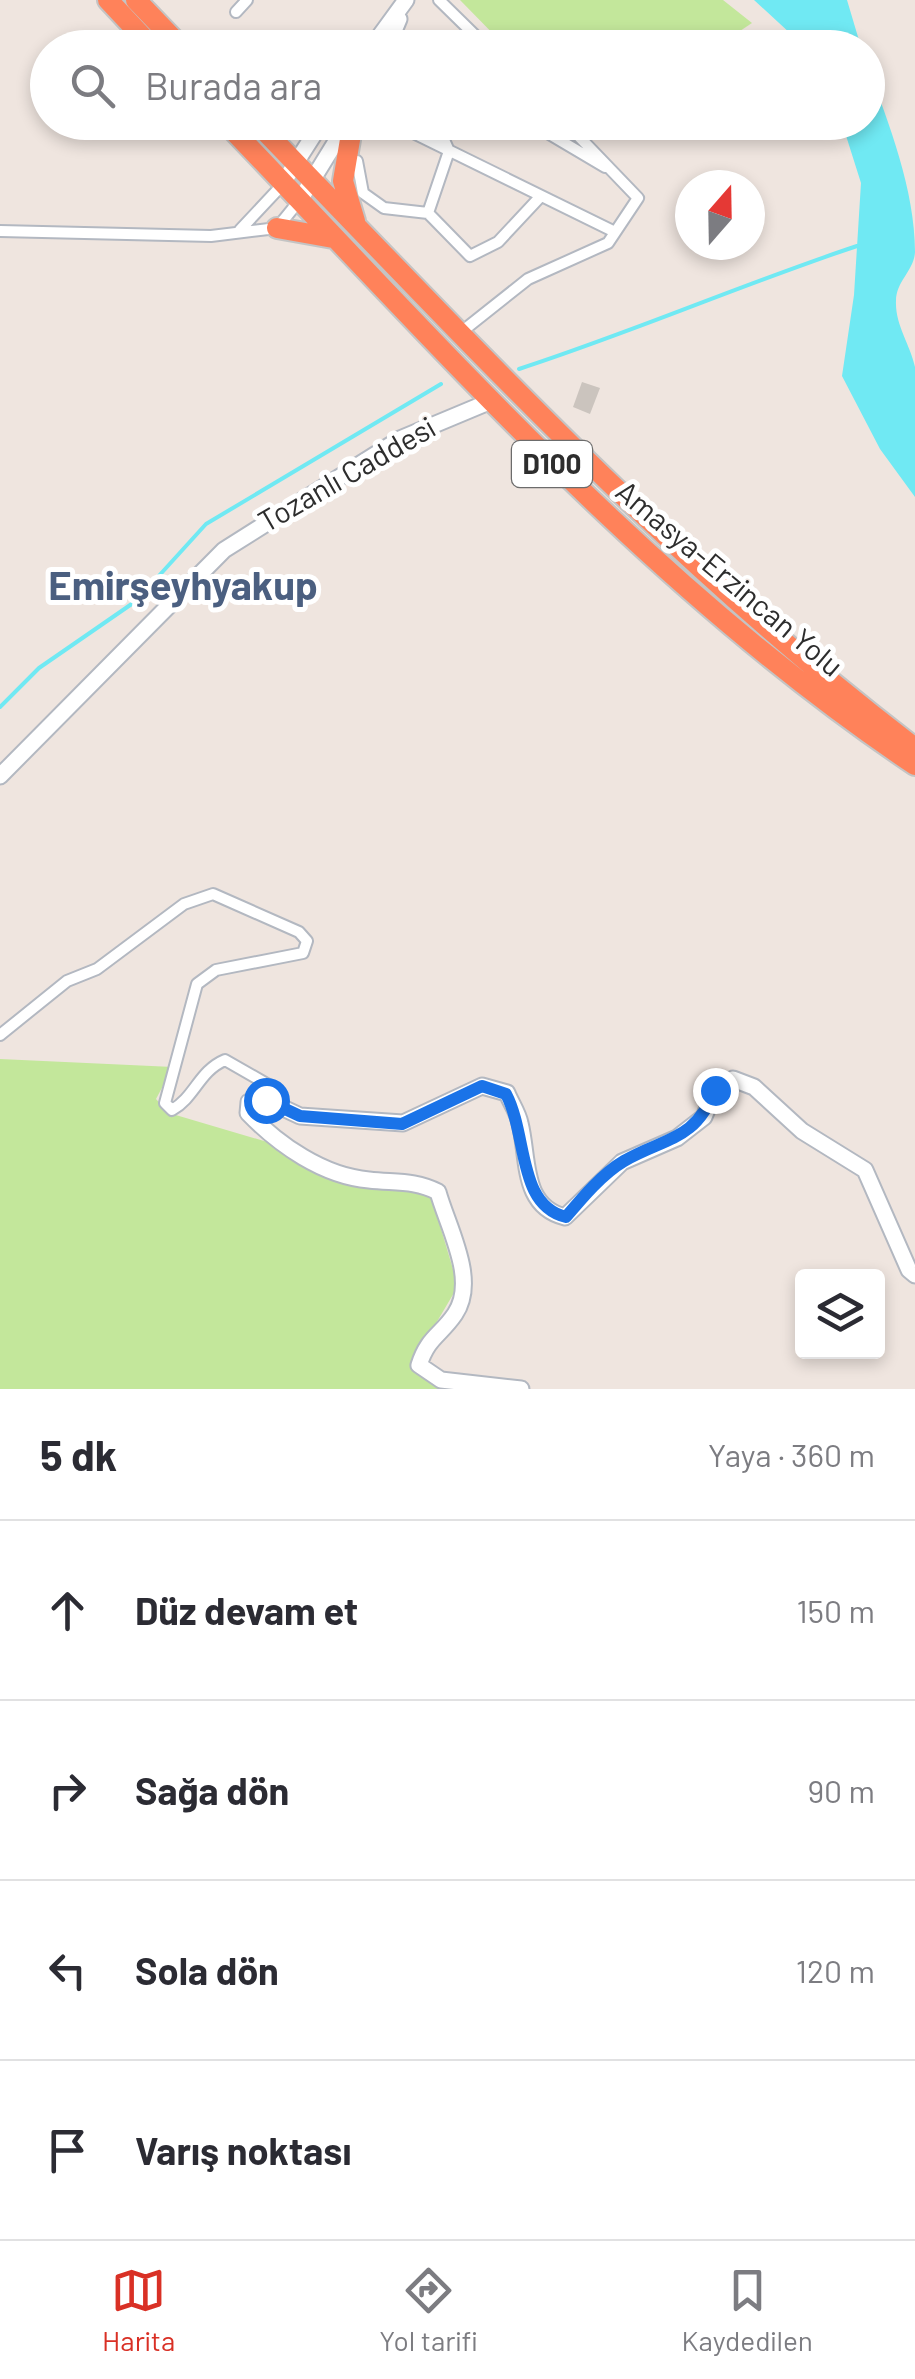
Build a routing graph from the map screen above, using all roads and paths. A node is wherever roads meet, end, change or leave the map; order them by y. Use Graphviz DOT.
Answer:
graph roads {
  1 [pos="108,0"];
  2 [pos="136,0"];
  3 [pos="247,0"];
  4 [pos="407,0"];
  5 [pos="439,0"];
  6 [pos="236,12"];
  7 [pos="136,30"];
  8 [pos="165,30"];
  9 [pos="384,30"];
  10 [pos="394,30"];
  11 [pos="470,30"];
  12 [pos="243,140"];
  13 [pos="274,140"];
  14 [pos="311,140"];
  15 [pos="338,140"];
  16 [pos="348,140"];
  17 [pos="426,140"];
  18 [pos="443,140"];
  19 [pos="558,140"];
  20 [pos="583,140"];
  21 [pos="448,151"];
  22 [pos="357,162"];
  23 [pos="296,163"];
  24 [pos="619,176"];
  25 [pos="312,181"];
  26 [pos="284,183"];
  27 [pos="540,197"];
  28 [pos="300,200"];
  29 [pos="428,213"];
  30 [pos="277,228"];
  31 [pos="358,228"];
  32 [pos="0,231"];
  33 [pos="239,231"];
  34 [pos="615,232"];
  35 [pos="338,240"];
  36 [pos="459,334"];
  37 [pos="491,401"];
  38 [pos="911,759"];
  39 [pos="0,776"];
  40 [pos="0,1035"];
  41 [pos="266,1100"];
  42 [pos="915,1275"];
  43 [pos="521,1389"];
  1 -- 7 [label="highway"];
  2 -- 8 [label="highway"];
  3 -- 6 [label="street"];
  4 -- 9 [label="street"];
  4 -- 10 [label="street"];
  5 -- 11 [label="street"];
  12 -- 26 [label="highway, Amasya-Erzincan Yolu / D100"];
  13 -- 23 [label="highway, D100"];
  14 -- 23 [label="street"];
  15 -- 25 [label="street"];
  16 -- 31 [label="highway"];
  17 -- 21 [label="street"];
  18 -- 21 [label="street"];
  19 -- 24 [label="street"];
  20 -- 24 [label="street"];
  21 -- 27 [label="street"];
  21 -- 29 [label="street"];
  22 -- 29 [label="street"];
  23 -- 25 [label="highway, D100"];
  23 -- 26 [label="street"];
  24 -- 34 [label="street"];
  25 -- 28 [label="street"];
  25 -- 31 [label="highway, D100"];
  26 -- 28 [label="highway, Amasya-Erzincan Yolu / D100"];
  26 -- 33 [label="street"];
  27 -- 29 [label="street"];
  27 -- 34 [label="street"];
  28 -- 30 [label="street"];
  28 -- 35 [label="highway, Amasya-Erzincan Yolu / D100"];
  30 -- 33 [label="street"];
  30 -- 35 [label="highway"];
  31 -- 36 [label="highway, D100"];
  32 -- 33 [label="street"];
  34 -- 36 [label="street"];
  35 -- 37 [label="highway, Amasya-Erzincan Yolu / D100"];
  36 -- 38 [label="highway, D100"];
  37 -- 38 [label="highway, Amasya-Erzincan Yolu / D100"];
  37 -- 39 [label="street, Tozanlı Caddesi"];
  40 -- 41 [label="street"];
  41 -- 42 [label="street"];
  41 -- 43 [label="street"];
}
